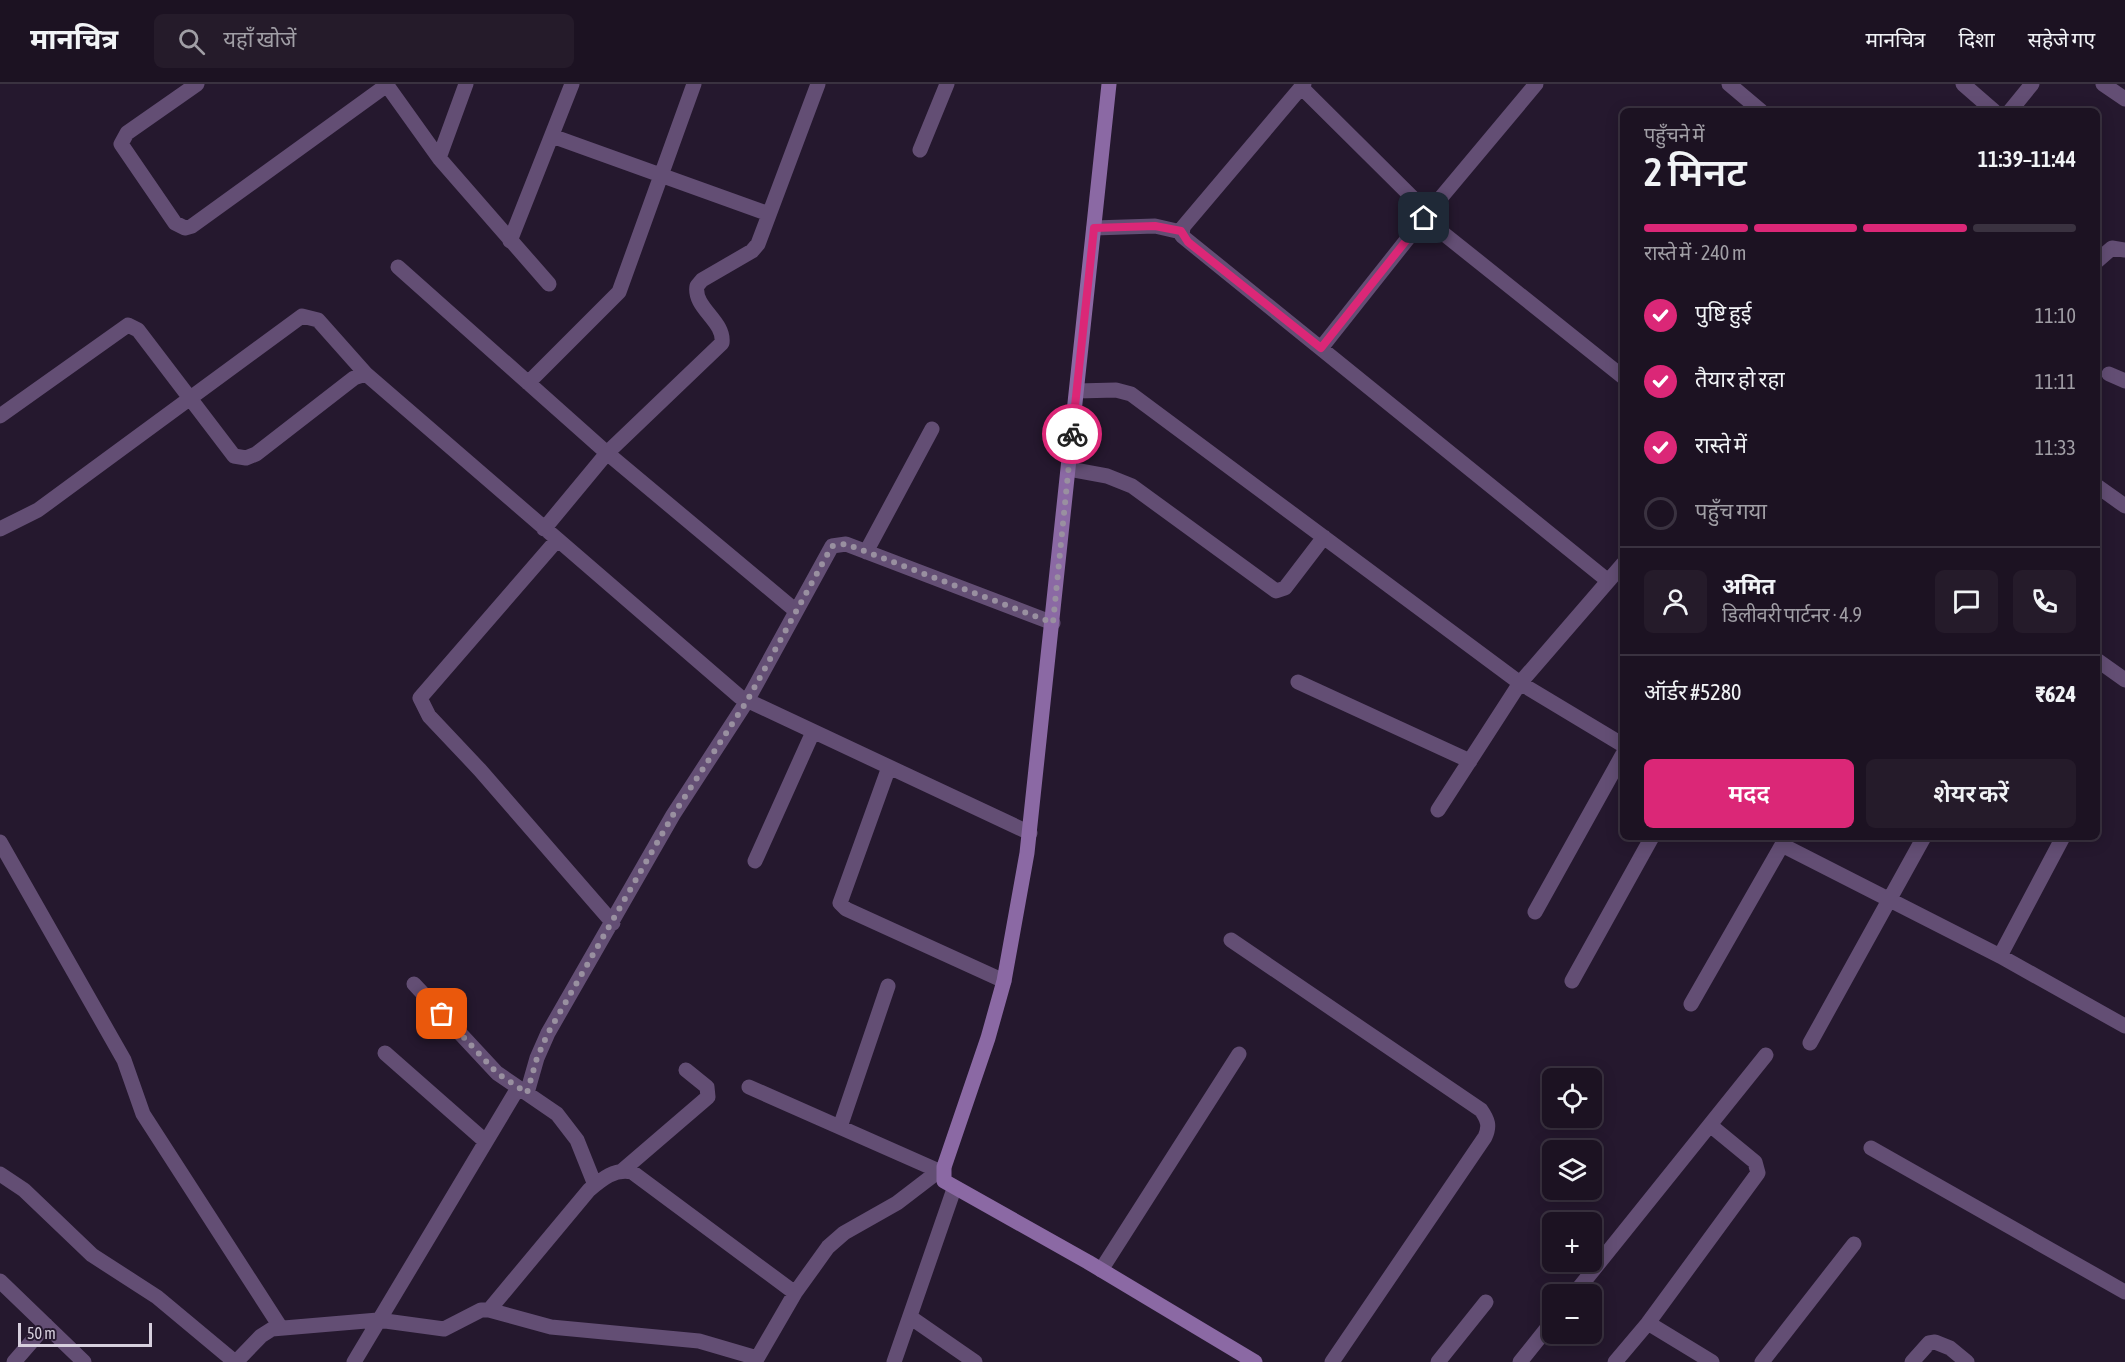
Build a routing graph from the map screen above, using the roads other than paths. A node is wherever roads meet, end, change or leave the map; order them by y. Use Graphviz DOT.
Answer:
graph roads {
  1 [pos="197,84"];
  2 [pos="466,84"];
  3 [pos="572,84"];
  4 [pos="694,84"];
  5 [pos="818,84"];
  6 [pos="946,84"];
  7 [pos="1109,84"];
  8 [pos="1536,84"];
  9 [pos="1729,84"];
  10 [pos="1963,84"];
  11 [pos="2032,84"];
  12 [pos="2103,84"];
  13 [pos="387,85"];
  14 [pos="1302,85"];
  15 [pos="2125,99"];
  16 [pos="1757,108"];
  17 [pos="1991,108"];
  18 [pos="2012,108"];
  19 [pos="552,136"];
  20 [pos="920,150"];
  21 [pos="439,158"];
  22 [pos="662,175"];
  23 [pos="769,214"];
  24 [pos="1426,216"];
  25 [pos="1094,228"];
  26 [pos="1181,231"];
  27 [pos="510,241"];
  28 [pos="2125,250"];
  29 [pos="2100,258"];
  30 [pos="398,267"];
  31 [pos="549,284"];
  32 [pos="1321,348"];
  33 [pos="366,374"];
  34 [pos="2109,374"];
  35 [pos="1620,375"];
  36 [pos="2125,381"];
  37 [pos="528,383"];
  38 [pos="1077,391"];
  39 [pos="191,400"];
  40 [pos="0,416"];
  41 [pos="932,429"];
  42 [pos="607,453"];
  43 [pos="1069,469"];
  44 [pos="2100,488"];
  45 [pos="2125,506"];
  46 [pos="0,529"];
  47 [pos="544,529"];
  48 [pos="1323,537"];
  49 [pos="557,540"];
  50 [pos="866,552"];
  51 [pos="1620,567"];
  52 [pos="1607,580"];
  53 [pos="796,611"];
  54 [pos="1053,623"];
  55 [pos="2100,662"];
  56 [pos="2125,680"];
  57 [pos="1298,682"];
  58 [pos="1520,683"];
  59 [pos="747,701"];
  60 [pos="813,732"];
  61 [pos="1620,743"];
  62 [pos="1620,759"];
  63 [pos="1470,761"];
  64 [pos="889,767"];
  65 [pos="1438,810"];
  66 [pos="1030,833"];
  67 [pos="1650,840"];
  68 [pos="1922,840"];
  69 [pos="2061,840"];
  70 [pos="1784,841"];
  71 [pos="0,842"];
  72 [pos="755,861"];
  73 [pos="1890,900"];
  74 [pos="1535,912"];
  75 [pos="613,923"];
  76 [pos="1231,940"];
  77 [pos="2000,956"];
  78 [pos="1004,981"];
  79 [pos="1572,981"];
  80 [pos="414,984"];
  81 [pos="888,986"];
  82 [pos="1691,1004"];
  83 [pos="2125,1026"];
  84 [pos="1810,1042"];
  85 [pos="385,1053"];
  86 [pos="1239,1054"];
  87 [pos="1766,1055"];
  88 [pos="686,1070"];
  89 [pos="749,1087"];
  90 [pos="522,1090"];
  91 [pos="1710,1125"];
  92 [pos="840,1127"];
  93 [pos="486,1142"];
  94 [pos="1871,1148"];
  95 [pos="941,1169"];
  96 [pos="623,1170"];
  97 [pos="0,1174"];
  98 [pos="595,1185"];
  99 [pos="954,1189"];
  100 [pos="1854,1244"];
  101 [pos="1101,1270"];
  102 [pos="0,1281"];
  103 [pos="1583,1284"];
  104 [pos="2125,1292"];
  105 [pos="795,1293"];
  106 [pos="1486,1302"];
  107 [pos="489,1310"];
  108 [pos="910,1317"];
  109 [pos="378,1320"];
  110 [pos="1648,1323"];
  111 [pos="46,1325"];
  112 [pos="281,1328"];
  113 [pos="1542,1334"];
  114 [pos="756,1360"];
  115 [pos="1251,1361"];
  116 [pos="14,1362"];
  117 [pos="84,1362"];
  118 [pos="235,1362"];
  119 [pos="354,1362"];
  120 [pos="894,1362"];
  121 [pos="975,1362"];
  122 [pos="1332,1362"];
  123 [pos="1438,1362"];
  124 [pos="1520,1362"];
  125 [pos="1615,1362"];
  126 [pos="1712,1362"];
  127 [pos="1762,1362"];
  128 [pos="1912,1362"];
  129 [pos="1966,1362"];
  1 -- 13 [label="street"];
  2 -- 21 [label="street"];
  3 -- 19 [label="street"];
  4 -- 22 [label="street"];
  5 -- 23 [label="street"];
  6 -- 20 [label="street"];
  7 -- 25 [label="street"];
  8 -- 24 [label="street"];
  9 -- 16 [label="street"];
  10 -- 17 [label="street"];
  11 -- 18 [label="street"];
  12 -- 15 [label="street"];
  13 -- 21 [label="street"];
  14 -- 24 [label="street"];
  14 -- 26 [label="street"];
  19 -- 22 [label="street"];
  19 -- 27 [label="street"];
  21 -- 27 [label="street"];
  22 -- 23 [label="street"];
  22 -- 37 [label="street"];
  23 -- 42 [label="street"];
  24 -- 32 [label="street"];
  24 -- 35 [label="street"];
  25 -- 26 [label="street"];
  25 -- 38 [label="street"];
  26 -- 32 [label="street"];
  27 -- 31 [label="street"];
  28 -- 29 [label="street"];
  30 -- 37 [label="street"];
  32 -- 52 [label="street"];
  33 -- 39 [label="street"];
  33 -- 39 [label="street"];
  33 -- 47 [label="street"];
  34 -- 36 [label="street"];
  37 -- 42 [label="street"];
  38 -- 43 [label="street"];
  38 -- 48 [label="street"];
  39 -- 40 [label="street"];
  39 -- 46 [label="street"];
  41 -- 50 [label="street"];
  42 -- 47 [label="street"];
  42 -- 53 [label="street"];
  43 -- 48 [label="street"];
  43 -- 54 [label="street"];
  44 -- 45 [label="street"];
  47 -- 49 [label="street"];
  48 -- 58 [label="street"];
  49 -- 59 [label="street"];
  49 -- 75 [label="street"];
  50 -- 53 [label="street"];
  50 -- 54 [label="street"];
  51 -- 52 [label="street"];
  52 -- 58 [label="street"];
  53 -- 59 [label="street"];
  54 -- 66 [label="street"];
  55 -- 56 [label="street"];
  57 -- 63 [label="street"];
  58 -- 61 [label="street"];
  58 -- 63 [label="street"];
  59 -- 60 [label="street"];
  59 -- 75 [label="street"];
  60 -- 64 [label="street"];
  60 -- 72 [label="street"];
  62 -- 74 [label="street"];
  63 -- 65 [label="street"];
  64 -- 66 [label="street"];
  64 -- 78 [label="street"];
  66 -- 78 [label="street"];
  67 -- 79 [label="street"];
  68 -- 73 [label="street"];
  69 -- 77 [label="street"];
  70 -- 73 [label="street"];
  70 -- 82 [label="street"];
  71 -- 112 [label="street"];
  73 -- 77 [label="street"];
  73 -- 84 [label="street"];
  75 -- 90 [label="street"];
  76 -- 122 [label="street"];
  77 -- 83 [label="street"];
  78 -- 95 [label="street"];
  80 -- 90 [label="street"];
  81 -- 92 [label="street"];
  85 -- 93 [label="street"];
  86 -- 101 [label="street"];
  87 -- 91 [label="street"];
  88 -- 96 [label="street"];
  89 -- 92 [label="street"];
  90 -- 93 [label="street"];
  90 -- 98 [label="street"];
  91 -- 103 [label="street"];
  91 -- 110 [label="street"];
  92 -- 95 [label="street"];
  93 -- 109 [label="street"];
  94 -- 104 [label="street"];
  95 -- 99 [label="street"];
  95 -- 105 [label="street"];
  96 -- 98 [label="street"];
  96 -- 105 [label="street"];
  97 -- 118 [label="street"];
  98 -- 107 [label="street"];
  99 -- 101 [label="street"];
  99 -- 108 [label="street"];
  100 -- 127 [label="street"];
  101 -- 115 [label="street"];
  102 -- 111 [label="street"];
  105 -- 114 [label="street"];
  106 -- 123 [label="street"];
  107 -- 109 [label="street"];
  107 -- 114 [label="street"];
  108 -- 120 [label="street"];
  108 -- 121 [label="street"];
  109 -- 112 [label="street"];
  109 -- 119 [label="street"];
  110 -- 125 [label="street"];
  110 -- 126 [label="street"];
  111 -- 116 [label="street"];
  111 -- 117 [label="street"];
  112 -- 118 [label="street"];
  113 -- 124 [label="street"];
  128 -- 129 [label="street"];
}
